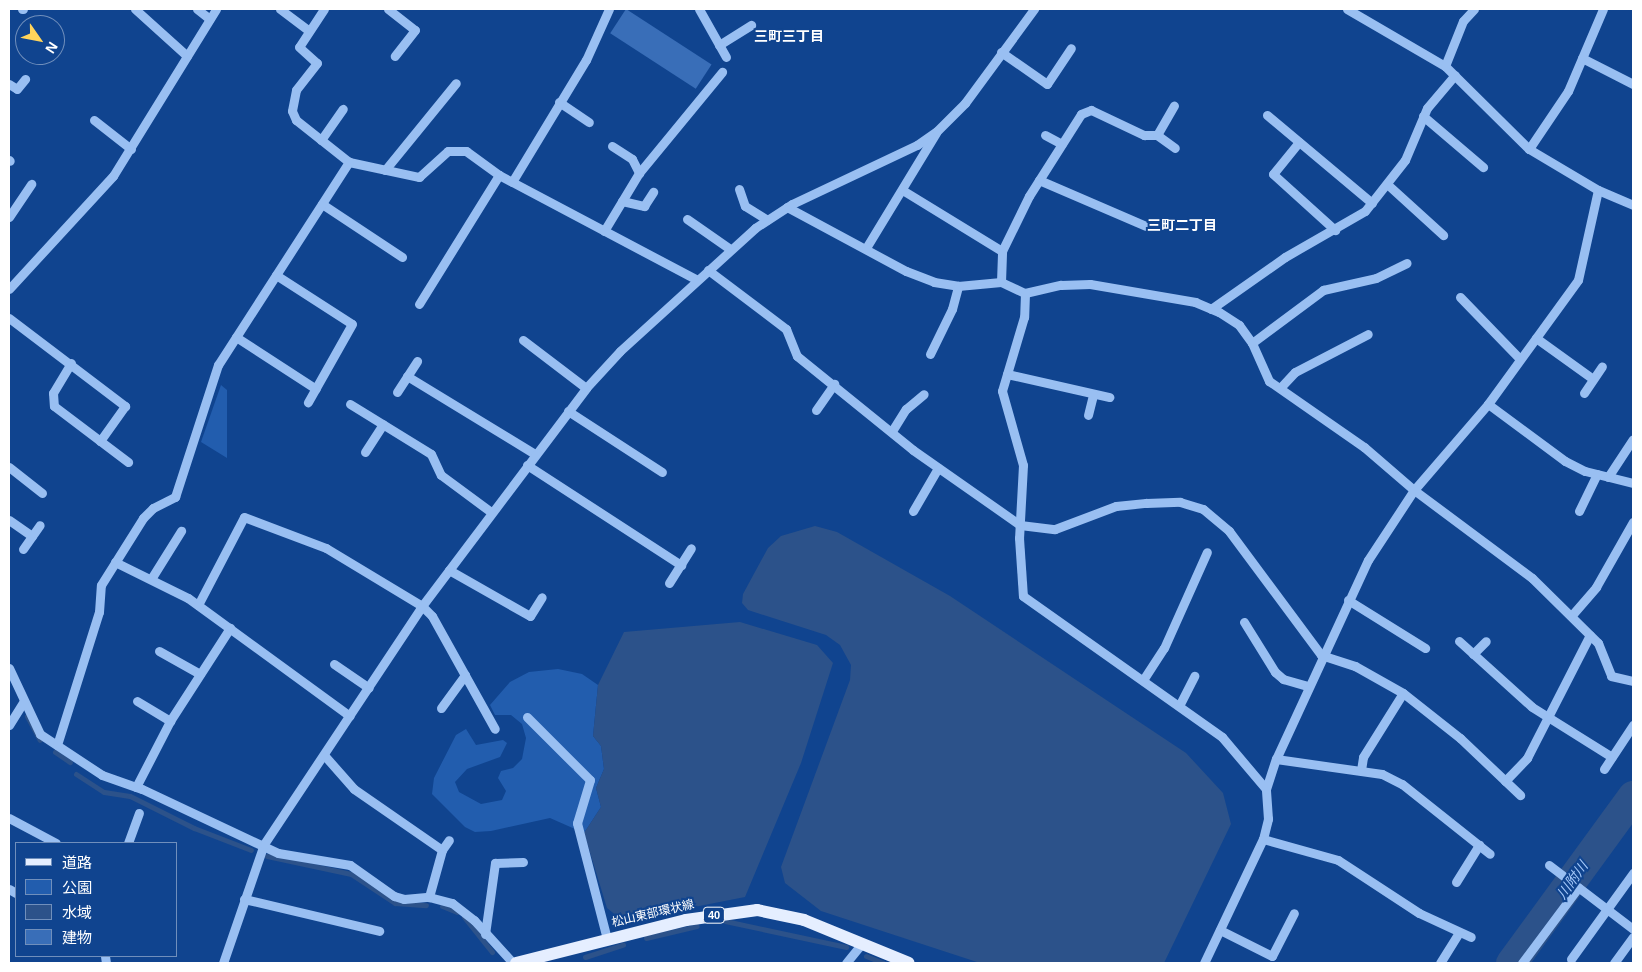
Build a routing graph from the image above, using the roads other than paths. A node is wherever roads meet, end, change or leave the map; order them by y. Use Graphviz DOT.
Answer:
graph roads {
  1 [pos="135,9"];
  2 [pos="197,9"];
  3 [pos="216,9"];
  4 [pos="280,9"];
  5 [pos="324,9"];
  6 [pos="388,9"];
  7 [pos="609,9"];
  8 [pos="699,9"];
  9 [pos="1034,9"];
  10 [pos="1348,9"];
  11 [pos="1474,9"];
  12 [pos="1603,9"];
  13 [pos="210,19"];
  14 [pos="750,25"];
  15 [pos="309,31"];
  16 [pos="719,45"];
  17 [pos="1071,48"];
  18 [pos="1001,52"];
  19 [pos="187,56"];
  20 [pos="395,56"];
  21 [pos="726,57"];
  22 [pos="1582,58"];
  23 [pos="1445,66"];
  24 [pos="722,72"];
  25 [pos="1455,75"];
  26 [pos="25,78"];
  27 [pos="456,83"];
  28 [pos="9,84"];
  29 [pos="1633,84"];
  30 [pos="559,102"];
  31 [pos="1174,105"];
  32 [pos="343,109"];
  33 [pos="1267,115"];
  34 [pos="1423,116"];
  35 [pos="94,120"];
  36 [pos="589,122"];
  37 [pos="937,130"];
  38 [pos="1045,135"];
  39 [pos="1157,135"];
  40 [pos="321,140"];
  41 [pos="1299,142"];
  42 [pos="1062,144"];
  43 [pos="612,146"];
  44 [pos="1175,148"];
  45 [pos="131,149"];
  46 [pos="1529,149"];
  47 [pos="350,162"];
  48 [pos="1483,167"];
  49 [pos="386,170"];
  50 [pos="639,173"];
  51 [pos="499,175"];
  52 [pos="1038,180"];
  53 [pos="512,182"];
  54 [pos="31,184"];
  55 [pos="1387,184"];
  56 [pos="739,189"];
  57 [pos="1598,190"];
  58 [pos="904,191"];
  59 [pos="653,192"];
  60 [pos="622,201"];
  61 [pos="1372,203"];
  62 [pos="322,204"];
  63 [pos="1633,205"];
  64 [pos="786,207"];
  65 [pos="9,217"];
  66 [pos="687,219"];
  67 [pos="767,220"];
  68 [pos="1146,226"];
  69 [pos="1335,230"];
  70 [pos="604,231"];
  71 [pos="1443,235"];
  72 [pos="866,248"];
  73 [pos="730,249"];
  74 [pos="1002,251"];
  75 [pos="402,258"];
  76 [pos="1407,263"];
  77 [pos="708,270"];
  78 [pos="276,275"];
  79 [pos="697,280"];
  80 [pos="1001,282"];
  81 [pos="958,286"];
  82 [pos="9,289"];
  83 [pos="1025,293"];
  84 [pos="1460,297"];
  85 [pos="419,304"];
  86 [pos="1211,309"];
  87 [pos="9,318"];
  88 [pos="1368,334"];
  89 [pos="236,337"];
  90 [pos="1536,338"];
  91 [pos="523,340"];
  92 [pos="1252,343"];
  93 [pos="930,354"];
  94 [pos="1520,359"];
  95 [pos="417,361"];
  96 [pos="72,363"];
  97 [pos="1602,366"];
  98 [pos="1007,374"];
  99 [pos="407,376"];
  100 [pos="1593,379"];
  101 [pos="834,384"];
  102 [pos="586,388"];
  103 [pos="1280,388"];
  104 [pos="316,389"];
  105 [pos="397,392"];
  106 [pos="1584,393"];
  107 [pos="924,394"];
  108 [pos="1093,395"];
  109 [pos="1109,397"];
  110 [pos="308,402"];
  111 [pos="350,404"];
  112 [pos="1488,404"];
  113 [pos="816,410"];
  114 [pos="568,411"];
  115 [pos="1088,415"];
  116 [pos="383,424"];
  117 [pos="892,431"];
  118 [pos="1633,439"];
  119 [pos="100,441"];
  120 [pos="365,452"];
  121 [pos="535,454"];
  122 [pos="128,462"];
  123 [pos="527,465"];
  124 [pos="9,467"];
  125 [pos="938,468"];
  126 [pos="662,472"];
  127 [pos="1598,474"];
  128 [pos="1608,477"];
  129 [pos="1633,483"];
  130 [pos="1414,490"];
  131 [pos="42,492"];
  132 [pos="914,511"];
  133 [pos="1579,511"];
  134 [pos="491,512"];
  135 [pos="9,520"];
  136 [pos="1633,522"];
  137 [pos="40,525"];
  138 [pos="1020,525"];
  139 [pos="181,531"];
  140 [pos="32,536"];
  141 [pos="692,548"];
  142 [pos="23,549"];
  143 [pos="1207,552"];
  144 [pos="115,562"];
  145 [pos="681,565"];
  146 [pos="449,570"];
  147 [pos="152,579"];
  148 [pos="669,583"];
  149 [pos="542,596"];
  150 [pos="1348,600"];
  151 [pos="198,604"];
  152 [pos="422,606"];
  153 [pos="1572,615"];
  154 [pos="1244,622"];
  155 [pos="230,628"];
  156 [pos="1590,634"];
  157 [pos="1458,641"];
  158 [pos="1486,641"];
  159 [pos="1425,648"];
  160 [pos="159,651"];
  161 [pos="1473,654"];
  162 [pos="1321,655"];
  163 [pos="334,664"];
  164 [pos="10,673"];
  165 [pos="200,674"];
  166 [pos="465,675"];
  167 [pos="1194,676"];
  168 [pos="1143,680"];
  169 [pos="1633,681"];
  170 [pos="1307,686"];
  171 [pos="369,688"];
  172 [pos="1403,693"];
  173 [pos="137,700"];
  174 [pos="24,701"];
  175 [pos="1179,706"];
  176 [pos="441,708"];
  177 [pos="350,716"];
  178 [pos="527,717"];
  179 [pos="1547,718"];
  180 [pos="170,721"];
  181 [pos="9,725"];
  182 [pos="1633,725"];
  183 [pos="495,729"];
  184 [pos="57,745"];
  185 [pos="324,755"];
  186 [pos="1612,757"];
  187 [pos="1276,759"];
  188 [pos="1604,769"];
  189 [pos="1361,770"];
  190 [pos="1506,781"];
  191 [pos="136,787"];
  192 [pos="1266,789"];
  193 [pos="1520,795"];
  194 [pos="139,813"];
  195 [pos="9,818"];
  196 [pos="1263,839"];
  197 [pos="41,840"];
  198 [pos="450,840"];
  199 [pos="128,842"];
  200 [pos="264,844"];
  201 [pos="1479,846"];
  202 [pos="442,850"];
  203 [pos="1490,854"];
  204 [pos="523,862"];
  205 [pos="1549,865"];
  206 [pos="1633,873"];
  207 [pos="1456,882"];
  208 [pos="1577,887"];
  209 [pos="429,897"];
  210 [pos="244,899"];
  211 [pos="1607,910"];
  212 [pos="1294,913"];
  213 [pos="1633,929"];
  214 [pos="1220,930"];
  215 [pos="379,931"];
  216 [pos="1459,932"];
  217 [pos="485,934"];
  218 [pos="1471,937"];
  219 [pos="1633,937"];
  220 [pos="607,939"];
  221 [pos="862,943"];
  222 [pos="1571,958"];
  223 [pos="534,961"];
  224 [pos="223,963"];
  225 [pos="514,963"];
  226 [pos="846,963"];
  227 [pos="909,963"];
  228 [pos="1204,963"];
  229 [pos="1440,963"];
  230 [pos="1522,963"];
  231 [pos="1614,963"];
  1 -- 19 [label="street"];
  2 -- 13 [label="street"];
  3 -- 13 [label="street"];
  4 -- 15 [label="street"];
  5 -- 15 [label="street"];
  6 -- 20 [label="street"];
  7 -- 30 [label="street"];
  8 -- 16 [label="street"];
  9 -- 18 [label="street"];
  10 -- 23 [label="street"];
  11 -- 23 [label="street"];
  12 -- 22 [label="street"];
  13 -- 19 [label="street"];
  14 -- 16 [label="street"];
  15 -- 40 [label="street"];
  16 -- 21 [label="street"];
  17 -- 18 [label="street"];
  18 -- 37 [label="street"];
  19 -- 45 [label="street"];
  22 -- 29 [label="street"];
  22 -- 46 [label="street"];
  23 -- 25 [label="street"];
  24 -- 50 [label="street"];
  25 -- 34 [label="street"];
  25 -- 46 [label="street"];
  26 -- 28 [label="street"];
  27 -- 49 [label="street"];
  30 -- 36 [label="street"];
  30 -- 53 [label="street"];
  31 -- 39 [label="street"];
  32 -- 40 [label="street"];
  33 -- 41 [label="street"];
  34 -- 48 [label="street"];
  34 -- 55 [label="street"];
  35 -- 45 [label="street"];
  37 -- 58 [label="street"];
  37 -- 64 [label="street"];
  38 -- 42 [label="street"];
  39 -- 42 [label="street"];
  39 -- 44 [label="street"];
  40 -- 47 [label="street"];
  41 -- 61 [label="street"];
  41 -- 69 [label="street"];
  42 -- 52 [label="street"];
  43 -- 50 [label="street"];
  45 -- 82 [label="street"];
  46 -- 57 [label="street"];
  47 -- 49 [label="street"];
  47 -- 62 [label="street"];
  49 -- 51 [label="street"];
  50 -- 60 [label="street"];
  51 -- 53 [label="street"];
  51 -- 85 [label="street"];
  52 -- 68 [label="street"];
  52 -- 74 [label="street"];
  53 -- 70 [label="street"];
  54 -- 65 [label="street"];
  55 -- 61 [label="street"];
  55 -- 71 [label="street"];
  56 -- 67 [label="street"];
  57 -- 63 [label="street"];
  57 -- 90 [label="street"];
  58 -- 72 [label="street"];
  58 -- 74 [label="street"];
  59 -- 60 [label="street"];
  60 -- 70 [label="street"];
  61 -- 69 [label="street"];
  62 -- 75 [label="street"];
  62 -- 78 [label="street"];
  64 -- 67 [label="street"];
  64 -- 72 [label="street"];
  66 -- 73 [label="street"];
  67 -- 73 [label="street"];
  69 -- 86 [label="street"];
  70 -- 79 [label="street"];
  72 -- 81 [label="street"];
  73 -- 77 [label="street"];
  74 -- 80 [label="street"];
  76 -- 92 [label="street"];
  77 -- 79 [label="street"];
  77 -- 101 [label="street"];
  78 -- 89 [label="street"];
  78 -- 104 [label="street"];
  79 -- 102 [label="street"];
  80 -- 81 [label="street"];
  80 -- 83 [label="street"];
  81 -- 93 [label="street"];
  83 -- 86 [label="street"];
  83 -- 98 [label="street"];
  84 -- 94 [label="street"];
  86 -- 92 [label="street"];
  87 -- 96 [label="street"];
  88 -- 103 [label="street"];
  89 -- 104 [label="street"];
  89 -- 144 [label="street"];
  90 -- 94 [label="street"];
  90 -- 100 [label="street"];
  91 -- 102 [label="street"];
  92 -- 103 [label="street"];
  94 -- 112 [label="street"];
  95 -- 99 [label="street"];
  96 -- 119 [label="street"];
  96 -- 119 [label="street"];
  97 -- 100 [label="street"];
  98 -- 108 [label="street"];
  98 -- 138 [label="street"];
  99 -- 105 [label="street"];
  99 -- 121 [label="street"];
  100 -- 106 [label="street"];
  101 -- 113 [label="street"];
  101 -- 117 [label="street"];
  102 -- 114 [label="street"];
  103 -- 130 [label="street"];
  104 -- 110 [label="street"];
  107 -- 117 [label="street"];
  108 -- 109 [label="street"];
  108 -- 115 [label="street"];
  111 -- 116 [label="street"];
  112 -- 127 [label="street"];
  112 -- 130 [label="street"];
  114 -- 121 [label="street"];
  114 -- 126 [label="street"];
  116 -- 120 [label="street"];
  116 -- 134 [label="street"];
  117 -- 125 [label="street"];
  118 -- 128 [label="street"];
  119 -- 122 [label="street"];
  121 -- 123 [label="street"];
  123 -- 134 [label="street"];
  123 -- 145 [label="street"];
  124 -- 131 [label="street"];
  125 -- 132 [label="street"];
  125 -- 138 [label="street"];
  127 -- 128 [label="street"];
  127 -- 133 [label="street"];
  128 -- 129 [label="street"];
  130 -- 150 [label="street"];
  130 -- 153 [label="street"];
  134 -- 146 [label="street"];
  135 -- 140 [label="street"];
  136 -- 153 [label="street"];
  137 -- 140 [label="street"];
  138 -- 162 [label="street"];
  138 -- 168 [label="street"];
  139 -- 147 [label="street"];
  140 -- 142 [label="street"];
  141 -- 145 [label="street"];
  143 -- 168 [label="street"];
  144 -- 147 [label="street"];
  144 -- 184 [label="street"];
  145 -- 148 [label="street"];
  146 -- 149 [label="street"];
  146 -- 152 [label="street"];
  147 -- 151 [label="street"];
  150 -- 159 [label="street"];
  150 -- 162 [label="street"];
  151 -- 152 [label="street"];
  151 -- 155 [label="street"];
  152 -- 166 [label="street"];
  152 -- 171 [label="street"];
  153 -- 156 [label="street"];
  154 -- 170 [label="street"];
  155 -- 165 [label="street"];
  155 -- 177 [label="street"];
  156 -- 169 [label="street"];
  156 -- 179 [label="street"];
  157 -- 161 [label="street"];
  158 -- 161 [label="street"];
  160 -- 165 [label="street"];
  161 -- 179 [label="street"];
  162 -- 170 [label="street"];
  162 -- 172 [label="street"];
  163 -- 171 [label="street"];
  164 -- 174 [label="street"];
  165 -- 180 [label="street"];
  166 -- 176 [label="street"];
  166 -- 183 [label="street"];
  167 -- 175 [label="street"];
  168 -- 175 [label="street"];
  170 -- 187 [label="street"];
  171 -- 177 [label="street"];
  172 -- 189 [label="street"];
  172 -- 190 [label="street"];
  173 -- 180 [label="street"];
  174 -- 181 [label="street"];
  174 -- 184 [label="street"];
  175 -- 192 [label="street"];
  177 -- 185 [label="street"];
  178 -- 220 [label="street"];
  179 -- 186 [label="street"];
  179 -- 190 [label="street"];
  180 -- 191 [label="street"];
  182 -- 186 [label="street"];
  184 -- 191 [label="street"];
  185 -- 200 [label="street"];
  185 -- 202 [label="street"];
  186 -- 188 [label="street"];
  187 -- 189 [label="street"];
  187 -- 192 [label="street"];
  189 -- 201 [label="street"];
  190 -- 193 [label="street"];
  191 -- 200 [label="street"];
  192 -- 196 [label="street"];
  194 -- 199 [label="street"];
  195 -- 197 [label="street"];
  196 -- 214 [label="street"];
  196 -- 216 [label="street"];
  198 -- 202 [label="street"];
  200 -- 209 [label="street"];
  200 -- 210 [label="street"];
  201 -- 203 [label="street"];
  201 -- 207 [label="street"];
  202 -- 209 [label="street"];
  204 -- 217 [label="street"];
  205 -- 208 [label="street"];
  206 -- 211 [label="street"];
  208 -- 211 [label="street"];
  208 -- 230 [label="street"];
  209 -- 217 [label="street"];
  210 -- 215 [label="street"];
  210 -- 224 [label="street"];
  211 -- 213 [label="street"];
  211 -- 222 [label="street"];
  212 -- 214 [label="street"];
  214 -- 228 [label="street"];
  216 -- 218 [label="street"];
  216 -- 229 [label="street"];
  217 -- 225 [label="street"];
  219 -- 231 [label="street"];
  220 -- 221 [label="main road, 松山東部環状線 / 40"];
  220 -- 223 [label="main road, 松山東部環状線 / 40"];
  221 -- 226 [label="street"];
  221 -- 227 [label="main road, 松山東部環状線 / 40"];
  223 -- 225 [label="main road, 松山東部環状線 / 40"];
}
